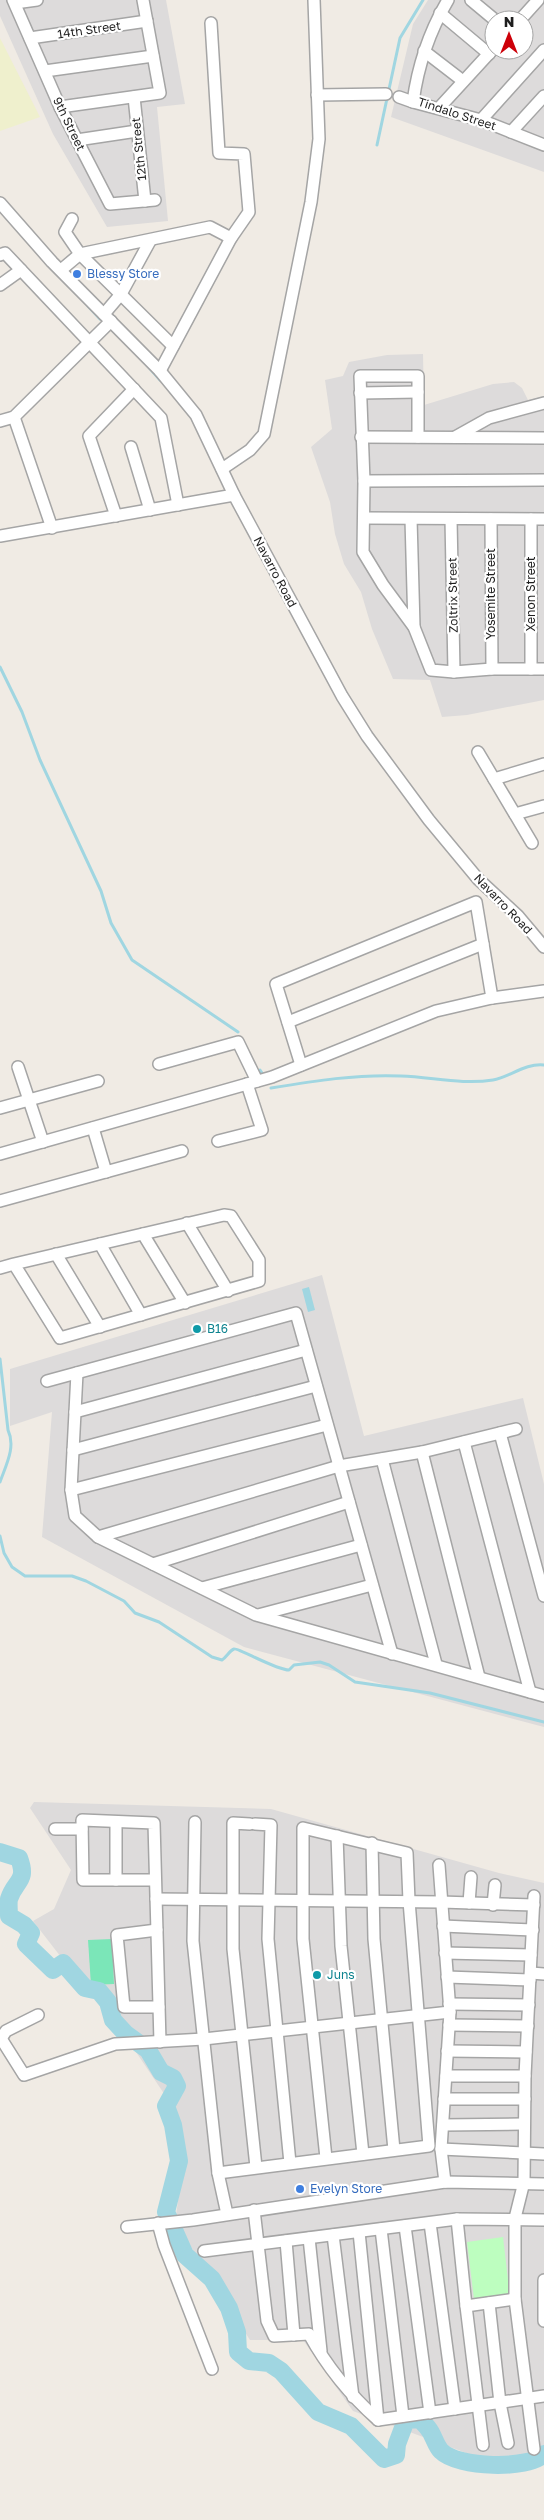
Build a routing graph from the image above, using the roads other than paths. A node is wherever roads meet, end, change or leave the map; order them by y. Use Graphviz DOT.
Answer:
graph roads {
  1 [pos="37,0"];
  2 [pos="143,0"];
  3 [pos="314,0"];
  4 [pos="448,0"];
  5 [pos="471,0"];
  6 [pos="14,2"];
  7 [pos="484,11"];
  8 [pos="440,13"];
  9 [pos="147,21"];
  10 [pos="211,23"];
  11 [pos="30,38"];
  12 [pos="484,46"];
  13 [pos="544,50"];
  14 [pos="424,51"];
  15 [pos="153,56"];
  16 [pos="484,59"];
  17 [pos="45,71"];
  18 [pos="463,82"];
  19 [pos="386,94"];
  20 [pos="317,95"];
  21 [pos="544,96"];
  22 [pos="134,97"];
  23 [pos="399,97"];
  24 [pos="413,102"];
  25 [pos="60,107"];
  26 [pos="439,108"];
  27 [pos="481,120"];
  28 [pos="137,131"];
  29 [pos="511,132"];
  30 [pos="78,140"];
  31 [pos="544,145"];
  32 [pos="150,200"];
  33 [pos="0,203"];
  34 [pos="72,220"];
  35 [pos="231,238"];
  36 [pos="150,241"];
  37 [pos="80,254"];
  38 [pos="0,255"];
  39 [pos="21,270"];
  40 [pos="60,270"];
  41 [pos="0,285"];
  42 [pos="121,294"];
  43 [pos="107,318"];
  44 [pos="90,342"];
  45 [pos="173,346"];
  46 [pos="160,371"];
  47 [pos="134,389"];
  48 [pos="418,392"];
  49 [pos="360,393"];
  50 [pos="544,403"];
  51 [pos="14,417"];
  52 [pos="0,421"];
  53 [pos="361,437"];
  54 [pos="418,438"];
  55 [pos="453,438"];
  56 [pos="544,438"];
  57 [pos="131,447"];
  58 [pos="222,469"];
  59 [pos="364,480"];
  60 [pos="544,480"];
  61 [pos="234,495"];
  62 [pos="178,504"];
  63 [pos="150,510"];
  64 [pos="116,516"];
  65 [pos="364,518"];
  66 [pos="411,519"];
  67 [pos="451,519"];
  68 [pos="491,519"];
  69 [pos="531,519"];
  70 [pos="544,519"];
  71 [pos="52,528"];
  72 [pos="0,536"];
  73 [pos="414,627"];
  74 [pos="492,669"];
  75 [pos="532,669"];
  76 [pos="544,669"];
  77 [pos="454,672"];
  78 [pos="478,752"];
  79 [pos="544,764"];
  80 [pos="494,779"];
  81 [pos="544,806"];
  82 [pos="515,814"];
  83 [pos="532,843"];
  84 [pos="483,944"];
  85 [pos="544,947"];
  86 [pos="544,991"];
  87 [pos="492,998"];
  88 [pos="288,1022"];
  89 [pos="158,1064"];
  90 [pos="301,1065"];
  91 [pos="18,1067"];
  92 [pos="98,1081"];
  93 [pos="252,1083"];
  94 [pos="29,1100"];
  95 [pos="0,1108"];
  96 [pos="93,1128"];
  97 [pos="43,1142"];
  98 [pos="218,1142"];
  99 [pos="182,1151"];
  100 [pos="0,1154"];
  101 [pos="106,1172"];
  102 [pos="0,1201"];
  103 [pos="187,1224"];
  104 [pos="143,1234"];
  105 [pos="100,1244"];
  106 [pos="56,1254"];
  107 [pos="14,1264"];
  108 [pos="0,1268"];
  109 [pos="228,1291"];
  110 [pos="185,1303"];
  111 [pos="141,1315"];
  112 [pos="100,1327"];
  113 [pos="306,1350"];
  114 [pos="77,1373"];
  115 [pos="47,1381"];
  116 [pos="316,1386"];
  117 [pos="75,1412"];
  118 [pos="327,1425"];
  119 [pos="516,1429"];
  120 [pos="500,1433"];
  121 [pos="464,1442"];
  122 [pos="73,1450"];
  123 [pos="422,1452"];
  124 [pos="382,1459"];
  125 [pos="339,1466"];
  126 [pos="71,1490"];
  127 [pos="349,1502"];
  128 [pos="98,1537"];
  129 [pos="361,1545"];
  130 [pos="153,1564"];
  131 [pos="372,1585"];
  132 [pos="202,1588"];
  133 [pos="544,1596"];
  134 [pos="256,1615"];
  135 [pos="392,1654"];
  136 [pos="436,1664"];
  137 [pos="479,1677"];
  138 [pos="530,1692"];
  139 [pos="544,1696"];
  140 [pos="116,1822"];
  141 [pos="195,1822"];
  142 [pos="55,1829"];
  143 [pos="82,1829"];
  144 [pos="337,1836"];
  145 [pos="372,1843"];
  146 [pos="439,1865"];
  147 [pos="471,1877"];
  148 [pos="116,1880"];
  149 [pos="155,1880"];
  150 [pos="495,1885"];
  151 [pos="156,1899"];
  152 [pos="194,1899"];
  153 [pos="233,1900"];
  154 [pos="268,1900"];
  155 [pos="304,1900"];
  156 [pos="339,1901"];
  157 [pos="374,1901"];
  158 [pos="409,1901"];
  159 [pos="441,1902"];
  160 [pos="469,1903"];
  161 [pos="493,1905"];
  162 [pos="443,1926"];
  163 [pos="157,1930"];
  164 [pos="533,1930"];
  165 [pos="445,1953"];
  166 [pos="532,1955"];
  167 [pos="544,1974"];
  168 [pos="446,1977"];
  169 [pos="530,1977"];
  170 [pos="529,2005"];
  171 [pos="159,2007"];
  172 [pos="449,2008"];
  173 [pos="38,2015"];
  174 [pos="418,2015"];
  175 [pos="383,2019"];
  176 [pos="349,2023"];
  177 [pos="449,2026"];
  178 [pos="528,2026"];
  179 [pos="313,2027"];
  180 [pos="278,2031"];
  181 [pos="240,2035"];
  182 [pos="1,2037"];
  183 [pos="204,2039"];
  184 [pos="160,2042"];
  185 [pos="448,2051"];
  186 [pos="526,2052"];
  187 [pos="446,2076"];
  188 [pos="525,2076"];
  189 [pos="444,2099"];
  190 [pos="524,2099"];
  191 [pos="523,2124"];
  192 [pos="443,2125"];
  193 [pos="441,2149"];
  194 [pos="394,2150"];
  195 [pos="523,2151"];
  196 [pos="363,2154"];
  197 [pos="544,2154"];
  198 [pos="326,2158"];
  199 [pos="290,2163"];
  200 [pos="256,2167"];
  201 [pos="218,2173"];
  202 [pos="445,2182"];
  203 [pos="524,2182"];
  204 [pos="544,2184"];
  205 [pos="254,2210"];
  206 [pos="227,2214"];
  207 [pos="515,2218"];
  208 [pos="456,2219"];
  209 [pos="544,2220"];
  210 [pos="430,2223"];
  211 [pos="158,2224"];
  212 [pos="405,2226"];
  213 [pos="127,2227"];
  214 [pos="381,2229"];
  215 [pos="359,2232"];
  216 [pos="334,2235"];
  217 [pos="309,2238"];
  218 [pos="286,2241"];
  219 [pos="259,2244"];
  220 [pos="204,2251"];
  221 [pos="544,2280"];
  222 [pos="515,2299"];
  223 [pos="489,2303"];
  224 [pos="466,2306"];
  225 [pos="544,2321"];
  226 [pos="294,2335"];
  227 [pos="322,2357"];
  228 [pos="212,2369"];
  229 [pos="350,2374"];
  230 [pos="339,2379"];
  231 [pos="544,2396"];
  232 [pos="353,2398"];
  233 [pos="528,2398"];
  234 [pos="500,2403"];
  235 [pos="478,2406"];
  236 [pos="455,2409"];
  237 [pos="430,2413"];
  238 [pos="403,2416"];
  239 [pos="378,2420"];
  240 [pos="508,2443"];
  241 [pos="483,2445"];
  242 [pos="534,2448"];
  1 -- 6 [label="street"];
  2 -- 9 [label="street"];
  3 -- 20 [label="street"];
  4 -- 8 [label="street, Tindalo Street"];
  5 -- 7 [label="street"];
  6 -- 11 [label="street, 9th Street"];
  8 -- 12 [label="street"];
  8 -- 14 [label="street, Tindalo Street"];
  9 -- 11 [label="street, 14th Street"];
  9 -- 15 [label="street"];
  10 -- 35 [label="street"];
  11 -- 17 [label="street, 9th Street"];
  13 -- 27 [label="street"];
  14 -- 18 [label="street"];
  14 -- 24 [label="street, Tindalo Street"];
  15 -- 17 [label="street"];
  15 -- 22 [label="street"];
  16 -- 18 [label="street"];
  17 -- 25 [label="street, 9th Street"];
  18 -- 26 [label="street"];
  19 -- 20 [label="street"];
  20 -- 58 [label="street"];
  21 -- 29 [label="street"];
  22 -- 25 [label="street"];
  22 -- 28 [label="street, 12th Street"];
  23 -- 24 [label="street"];
  24 -- 26 [label="street, Tindalo Street"];
  25 -- 30 [label="street, 9th Street"];
  26 -- 27 [label="street, Tindalo Street"];
  27 -- 29 [label="street, Tindalo Street"];
  28 -- 30 [label="street"];
  28 -- 32 [label="street, 12th Street"];
  29 -- 31 [label="street, Tindalo Street"];
  30 -- 32 [label="street, 9th Street"];
  33 -- 40 [label="street, Navarro Road"];
  34 -- 37 [label="street"];
  35 -- 36 [label="street"];
  35 -- 45 [label="street"];
  36 -- 37 [label="street"];
  36 -- 42 [label="street"];
  37 -- 40 [label="street"];
  37 -- 42 [label="street"];
  38 -- 39 [label="street"];
  39 -- 41 [label="street"];
  39 -- 44 [label="street"];
  40 -- 43 [label="street, Navarro Road"];
  42 -- 43 [label="street"];
  42 -- 45 [label="street"];
  43 -- 44 [label="street"];
  43 -- 46 [label="street, Navarro Road"];
  44 -- 47 [label="street"];
  44 -- 51 [label="street"];
  45 -- 46 [label="street"];
  46 -- 58 [label="street, Navarro Road"];
  47 -- 62 [label="street"];
  47 -- 64 [label="street"];
  48 -- 49 [label="street"];
  48 -- 49 [label="street"];
  48 -- 54 [label="street"];
  49 -- 53 [label="street"];
  50 -- 55 [label="street"];
  51 -- 52 [label="street"];
  51 -- 71 [label="street"];
  53 -- 54 [label="street"];
  53 -- 59 [label="street"];
  54 -- 55 [label="street"];
  55 -- 56 [label="street"];
  57 -- 63 [label="street"];
  58 -- 61 [label="street, Navarro Road"];
  59 -- 60 [label="street"];
  59 -- 65 [label="street"];
  61 -- 62 [label="street"];
  61 -- 85 [label="street, Navarro Road"];
  62 -- 63 [label="street"];
  63 -- 64 [label="street"];
  64 -- 71 [label="street"];
  65 -- 66 [label="street"];
  65 -- 73 [label="street"];
  66 -- 67 [label="street"];
  66 -- 73 [label="street"];
  67 -- 68 [label="street"];
  67 -- 77 [label="street, Zoltrix Street"];
  68 -- 69 [label="street"];
  68 -- 74 [label="street, Yosemite Street"];
  69 -- 70 [label="street"];
  69 -- 75 [label="street, Xenon Street"];
  71 -- 72 [label="street"];
  73 -- 77 [label="street"];
  74 -- 75 [label="street"];
  74 -- 77 [label="street"];
  75 -- 76 [label="street"];
  78 -- 80 [label="street"];
  79 -- 80 [label="street"];
  80 -- 82 [label="street"];
  81 -- 82 [label="street"];
  82 -- 83 [label="street"];
  84 -- 87 [label="street"];
  84 -- 88 [label="street"];
  84 -- 88 [label="street"];
  86 -- 87 [label="street"];
  87 -- 90 [label="street"];
  88 -- 90 [label="street"];
  89 -- 93 [label="street"];
  90 -- 93 [label="street"];
  91 -- 94 [label="street"];
  92 -- 94 [label="street"];
  93 -- 96 [label="street"];
  93 -- 98 [label="street"];
  94 -- 95 [label="street"];
  94 -- 97 [label="street"];
  96 -- 97 [label="street"];
  96 -- 101 [label="street"];
  97 -- 100 [label="street"];
  99 -- 101 [label="street"];
  101 -- 102 [label="street"];
  103 -- 104 [label="street"];
  103 -- 109 [label="street"];
  103 -- 109 [label="street"];
  104 -- 105 [label="street"];
  104 -- 110 [label="street"];
  105 -- 106 [label="street"];
  105 -- 111 [label="street"];
  106 -- 107 [label="street"];
  106 -- 112 [label="street"];
  107 -- 108 [label="street"];
  107 -- 112 [label="street"];
  109 -- 110 [label="street"];
  110 -- 111 [label="street"];
  111 -- 112 [label="street"];
  113 -- 114 [label="street"];
  113 -- 116 [label="street"];
  113 -- 117 [label="street"];
  114 -- 115 [label="street"];
  114 -- 117 [label="street"];
  116 -- 118 [label="street"];
  116 -- 122 [label="street"];
  117 -- 122 [label="street"];
  118 -- 125 [label="street"];
  118 -- 126 [label="street"];
  119 -- 120 [label="street"];
  120 -- 121 [label="street"];
  120 -- 133 [label="street"];
  121 -- 123 [label="street"];
  121 -- 138 [label="street"];
  122 -- 126 [label="street"];
  123 -- 124 [label="street"];
  123 -- 137 [label="street"];
  124 -- 125 [label="street"];
  124 -- 136 [label="street"];
  125 -- 127 [label="street"];
  125 -- 128 [label="street"];
  126 -- 128 [label="street"];
  127 -- 129 [label="street"];
  127 -- 130 [label="street"];
  128 -- 130 [label="street"];
  129 -- 131 [label="street"];
  129 -- 132 [label="street"];
  130 -- 132 [label="street"];
  131 -- 134 [label="street"];
  131 -- 135 [label="street"];
  132 -- 134 [label="street"];
  134 -- 135 [label="street"];
  135 -- 136 [label="street"];
  136 -- 137 [label="street"];
  137 -- 138 [label="street"];
  138 -- 139 [label="street"];
  140 -- 143 [label="street"];
  140 -- 148 [label="street"];
  140 -- 149 [label="street"];
  141 -- 152 [label="street"];
  142 -- 143 [label="street"];
  143 -- 148 [label="street"];
  144 -- 145 [label="street"];
  144 -- 155 [label="street"];
  144 -- 156 [label="street"];
  145 -- 157 [label="street"];
  145 -- 158 [label="street"];
  146 -- 159 [label="street"];
  147 -- 160 [label="street"];
  148 -- 149 [label="street"];
  149 -- 151 [label="street"];
  150 -- 161 [label="street"];
  151 -- 152 [label="street"];
  151 -- 163 [label="street"];
  152 -- 153 [label="street"];
  152 -- 183 [label="street"];
  153 -- 154 [label="street"];
  153 -- 154 [label="street"];
  153 -- 181 [label="street"];
  154 -- 155 [label="street"];
  154 -- 180 [label="street"];
  155 -- 156 [label="street"];
  155 -- 179 [label="street"];
  156 -- 157 [label="street"];
  156 -- 176 [label="street"];
  157 -- 158 [label="street"];
  157 -- 175 [label="street"];
  158 -- 159 [label="street"];
  158 -- 174 [label="street"];
  159 -- 160 [label="street"];
  159 -- 162 [label="street"];
  160 -- 161 [label="street"];
  161 -- 164 [label="street"];
  162 -- 164 [label="street"];
  162 -- 165 [label="street"];
  163 -- 171 [label="street"];
  163 -- 171 [label="street"];
  164 -- 166 [label="street"];
  165 -- 166 [label="street"];
  165 -- 168 [label="street"];
  166 -- 169 [label="street"];
  167 -- 169 [label="street"];
  168 -- 169 [label="street"];
  168 -- 172 [label="street"];
  169 -- 170 [label="street"];
  170 -- 172 [label="street"];
  170 -- 178 [label="street"];
  171 -- 184 [label="street"];
  172 -- 174 [label="street"];
  172 -- 177 [label="street"];
  173 -- 182 [label="street"];
  174 -- 175 [label="street"];
  174 -- 194 [label="street"];
  175 -- 176 [label="street"];
  175 -- 194 [label="street"];
  176 -- 179 [label="street"];
  176 -- 196 [label="street"];
  177 -- 178 [label="street"];
  177 -- 185 [label="street"];
  178 -- 186 [label="street"];
  179 -- 180 [label="street"];
  179 -- 198 [label="street"];
  180 -- 181 [label="street"];
  180 -- 199 [label="street"];
  181 -- 183 [label="street"];
  181 -- 200 [label="street"];
  182 -- 184 [label="street"];
  183 -- 184 [label="street"];
  183 -- 201 [label="street"];
  185 -- 186 [label="street"];
  185 -- 187 [label="street"];
  186 -- 188 [label="street"];
  187 -- 188 [label="street"];
  187 -- 189 [label="street"];
  188 -- 190 [label="street"];
  189 -- 190 [label="street"];
  189 -- 192 [label="street"];
  190 -- 191 [label="street"];
  191 -- 192 [label="street"];
  191 -- 195 [label="street"];
  192 -- 193 [label="street"];
  193 -- 195 [label="street"];
  193 -- 202 [label="street"];
  194 -- 196 [label="street"];
  195 -- 197 [label="street"];
  195 -- 203 [label="street"];
  196 -- 198 [label="street"];
  198 -- 199 [label="street"];
  199 -- 200 [label="street"];
  200 -- 201 [label="street"];
  201 -- 206 [label="street"];
  202 -- 203 [label="street"];
  202 -- 205 [label="street"];
  203 -- 204 [label="street"];
  203 -- 207 [label="street"];
  205 -- 206 [label="street"];
  205 -- 219 [label="street"];
  206 -- 211 [label="street"];
  207 -- 208 [label="street"];
  207 -- 209 [label="street"];
  207 -- 222 [label="street"];
  208 -- 210 [label="street"];
  208 -- 224 [label="street"];
  210 -- 212 [label="street"];
  210 -- 236 [label="street"];
  211 -- 213 [label="street"];
  211 -- 228 [label="street"];
  212 -- 214 [label="street"];
  212 -- 237 [label="street"];
  214 -- 215 [label="street"];
  214 -- 238 [label="street"];
  215 -- 216 [label="street"];
  215 -- 239 [label="street"];
  216 -- 217 [label="street"];
  216 -- 229 [label="street"];
  217 -- 218 [label="street"];
  217 -- 227 [label="street"];
  218 -- 219 [label="street"];
  218 -- 226 [label="street"];
  219 -- 220 [label="street"];
  219 -- 226 [label="street"];
  221 -- 225 [label="street"];
  222 -- 223 [label="street"];
  222 -- 233 [label="street"];
  223 -- 224 [label="street"];
  223 -- 234 [label="street"];
  224 -- 235 [label="street"];
  226 -- 227 [label="street"];
  227 -- 230 [label="street"];
  229 -- 230 [label="street"];
  229 -- 232 [label="street"];
  230 -- 232 [label="street"];
  231 -- 233 [label="street"];
  232 -- 239 [label="street"];
  233 -- 234 [label="street"];
  233 -- 242 [label="street"];
  234 -- 235 [label="street"];
  234 -- 240 [label="street"];
  235 -- 236 [label="street"];
  235 -- 241 [label="street"];
  236 -- 237 [label="street"];
  237 -- 238 [label="street"];
  238 -- 239 [label="street"];
}
